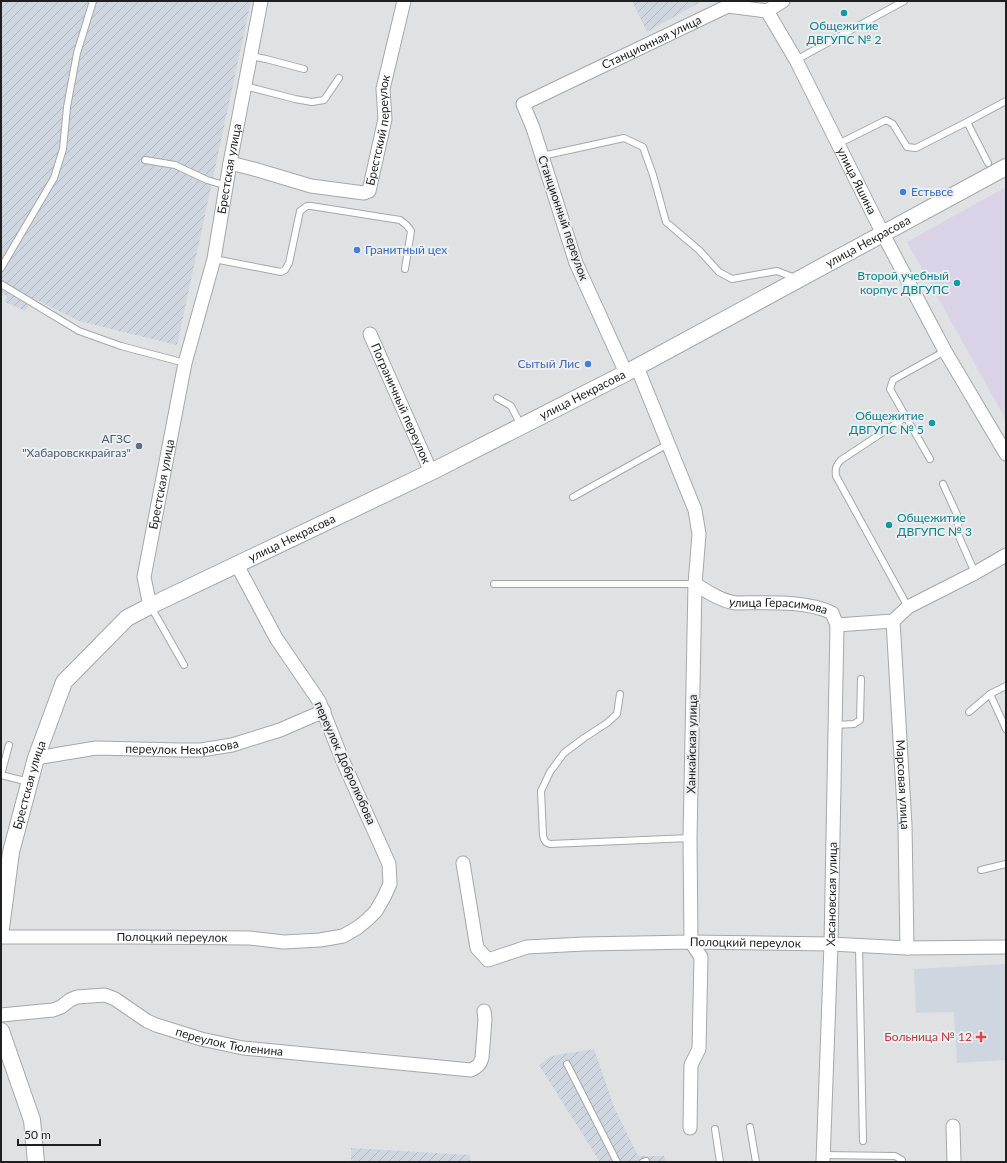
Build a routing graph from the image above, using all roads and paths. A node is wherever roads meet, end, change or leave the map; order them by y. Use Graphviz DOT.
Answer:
graph roads {
  1 [pos="93,1"];
  2 [pos="262,1"];
  3 [pos="404,1"];
  4 [pos="784,1"];
  5 [pos="904,1"];
  6 [pos="767,11"];
  7 [pos="251,56"];
  8 [pos="796,60"];
  9 [pos="304,69"];
  10 [pos="339,78"];
  11 [pos="245,86"];
  12 [pos="1006,101"];
  13 [pos="524,104"];
  14 [pos="967,122"];
  15 [pos="838,144"];
  16 [pos="542,156"];
  17 [pos="144,160"];
  18 [pos="230,163"];
  19 [pos="988,163"];
  20 [pos="1006,167"];
  21 [pos="227,186"];
  22 [pos="883,234"];
  23 [pos="214,259"];
  24 [pos="1,268"];
  25 [pos="406,269"];
  26 [pos="798,280"];
  27 [pos="1,284"];
  28 [pos="370,334"];
  29 [pos="945,351"];
  30 [pos="184,363"];
  31 [pos="632,370"];
  32 [pos="497,398"];
  33 [pos="906,417"];
  34 [pos="521,426"];
  35 [pos="668,444"];
  36 [pos="1006,454"];
  37 [pos="930,459"];
  38 [pos="431,472"];
  39 [pos="943,484"];
  40 [pos="573,497"];
  41 [pos="1006,555"];
  42 [pos="237,565"];
  43 [pos="975,573"];
  44 [pos="494,584"];
  45 [pos="695,584"];
  46 [pos="150,606"];
  47 [pos="908,607"];
  48 [pos="893,621"];
  49 [pos="837,626"];
  50 [pos="184,665"];
  51 [pos="860,680"];
  52 [pos="1006,686"];
  53 [pos="620,694"];
  54 [pos="990,694"];
  55 [pos="324,711"];
  56 [pos="969,712"];
  57 [pos="835,726"];
  58 [pos="1006,729"];
  59 [pos="9,745"];
  60 [pos="36,758"];
  61 [pos="30,782"];
  62 [pos="690,838"];
  63 [pos="462,863"];
  64 [pos="1006,864"];
  65 [pos="981,870"];
  66 [pos="1,928"];
  67 [pos="343,936"];
  68 [pos="1,937"];
  69 [pos="691,942"];
  70 [pos="831,944"];
  71 [pos="859,946"];
  72 [pos="1006,947"];
  73 [pos="907,948"];
  74 [pos="484,1011"];
  75 [pos="1,1015"];
  76 [pos="1,1031"];
  77 [pos="567,1064"];
  78 [pos="953,1126"];
  79 [pos="750,1127"];
  80 [pos="690,1128"];
  81 [pos="715,1129"];
  82 [pos="862,1140"];
  83 [pos="823,1158"];
  84 [pos="36,1162"];
  85 [pos="617,1162"];
  86 [pos="642,1162"];
  87 [pos="646,1162"];
  88 [pos="720,1162"];
  89 [pos="756,1162"];
  90 [pos="902,1162"];
  91 [pos="954,1162"];
  1 -- 24 [label="lane"];
  2 -- 7 [label="street, Брестская улица"];
  3 -- 18 [label="street, Брестский переулок"];
  4 -- 6 [label="street"];
  5 -- 8 [label="lane"];
  6 -- 8 [label="street, улица Яшина"];
  6 -- 13 [label="street, Станционная улица"];
  7 -- 9 [label="lane"];
  7 -- 11 [label="street, Брестская улица"];
  8 -- 15 [label="street, улица Яшина"];
  10 -- 11 [label="lane"];
  11 -- 18 [label="street, Брестская улица"];
  12 -- 14 [label="lane"];
  13 -- 16 [label="street, Станционный переулок"];
  14 -- 15 [label="lane"];
  14 -- 19 [label="lane"];
  15 -- 22 [label="street, улица Яшина"];
  16 -- 26 [label="lane"];
  16 -- 31 [label="street, Станционный переулок"];
  17 -- 21 [label="lane"];
  18 -- 21 [label="street, Брестская улица"];
  20 -- 22 [label="street, улица Некрасова"];
  21 -- 23 [label="street, Брестская улица"];
  22 -- 26 [label="street, улица Некрасова"];
  22 -- 29 [label="street, улица Яшина"];
  23 -- 25 [label="lane"];
  23 -- 30 [label="street, Брестская улица"];
  26 -- 31 [label="street, улица Некрасова"];
  27 -- 30 [label="lane"];
  28 -- 38 [label="street, Пограничный переулок"];
  29 -- 33 [label="lane"];
  29 -- 36 [label="street, улица Яшина"];
  30 -- 46 [label="street, Брестская улица"];
  31 -- 34 [label="street, улица Некрасова"];
  31 -- 35 [label="street, Ханкайская улица"];
  32 -- 34 [label="lane"];
  33 -- 37 [label="lane"];
  33 -- 47 [label="lane"];
  34 -- 38 [label="street, улица Некрасова"];
  35 -- 40 [label="lane"];
  35 -- 45 [label="street, Ханкайская улица"];
  38 -- 42 [label="street, улица Некрасова"];
  39 -- 43 [label="lane"];
  41 -- 43 [label="street"];
  42 -- 46 [label="street, улица Некрасова"];
  42 -- 55 [label="street, переулок Добролюбова"];
  43 -- 47 [label="street"];
  44 -- 45 [label="lane"];
  45 -- 49 [label="street, улица Герасимова"];
  45 -- 62 [label="street, Ханкайская улица"];
  46 -- 50 [label="lane"];
  46 -- 60 [label="street, Брестская улица"];
  47 -- 48 [label="street"];
  48 -- 49 [label="street, улица Герасимова"];
  48 -- 73 [label="street, Марсовая улица"];
  49 -- 57 [label="street, Хасановская улица"];
  51 -- 57 [label="lane"];
  52 -- 54 [label="lane"];
  53 -- 62 [label="lane"];
  54 -- 56 [label="lane"];
  54 -- 58 [label="lane"];
  55 -- 60 [label="street, переулок Некрасова"];
  55 -- 67 [label="street, переулок Добролюбова"];
  57 -- 70 [label="street, Хасановская улица"];
  59 -- 61 [label="lane"];
  60 -- 61 [label="street, Брестская улица"];
  61 -- 66 [label="street, Брестская улица"];
  62 -- 69 [label="street, Ханкайская улица"];
  63 -- 69 [label="street, Полоцкий переулок"];
  64 -- 65 [label="lane"];
  67 -- 68 [label="street, Полоцкий переулок"];
  69 -- 70 [label="street, Полоцкий переулок"];
  69 -- 80 [label="street, Ханкайская улица"];
  70 -- 71 [label="street, Полоцкий переулок"];
  70 -- 83 [label="street, Хасановская улица"];
  71 -- 73 [label="street, Полоцкий переулок"];
  71 -- 82 [label="lane"];
  72 -- 73 [label="street, Полоцкий переулок"];
  74 -- 75 [label="street, переулок Тюленина"];
  76 -- 84 [label="street"];
  77 -- 85 [label="lane"];
  78 -- 91 [label="street"];
  79 -- 89 [label="lane"];
  81 -- 88 [label="lane"];
  83 -- 90 [label="lane"];
  86 -- 87 [label="lane"];
}
